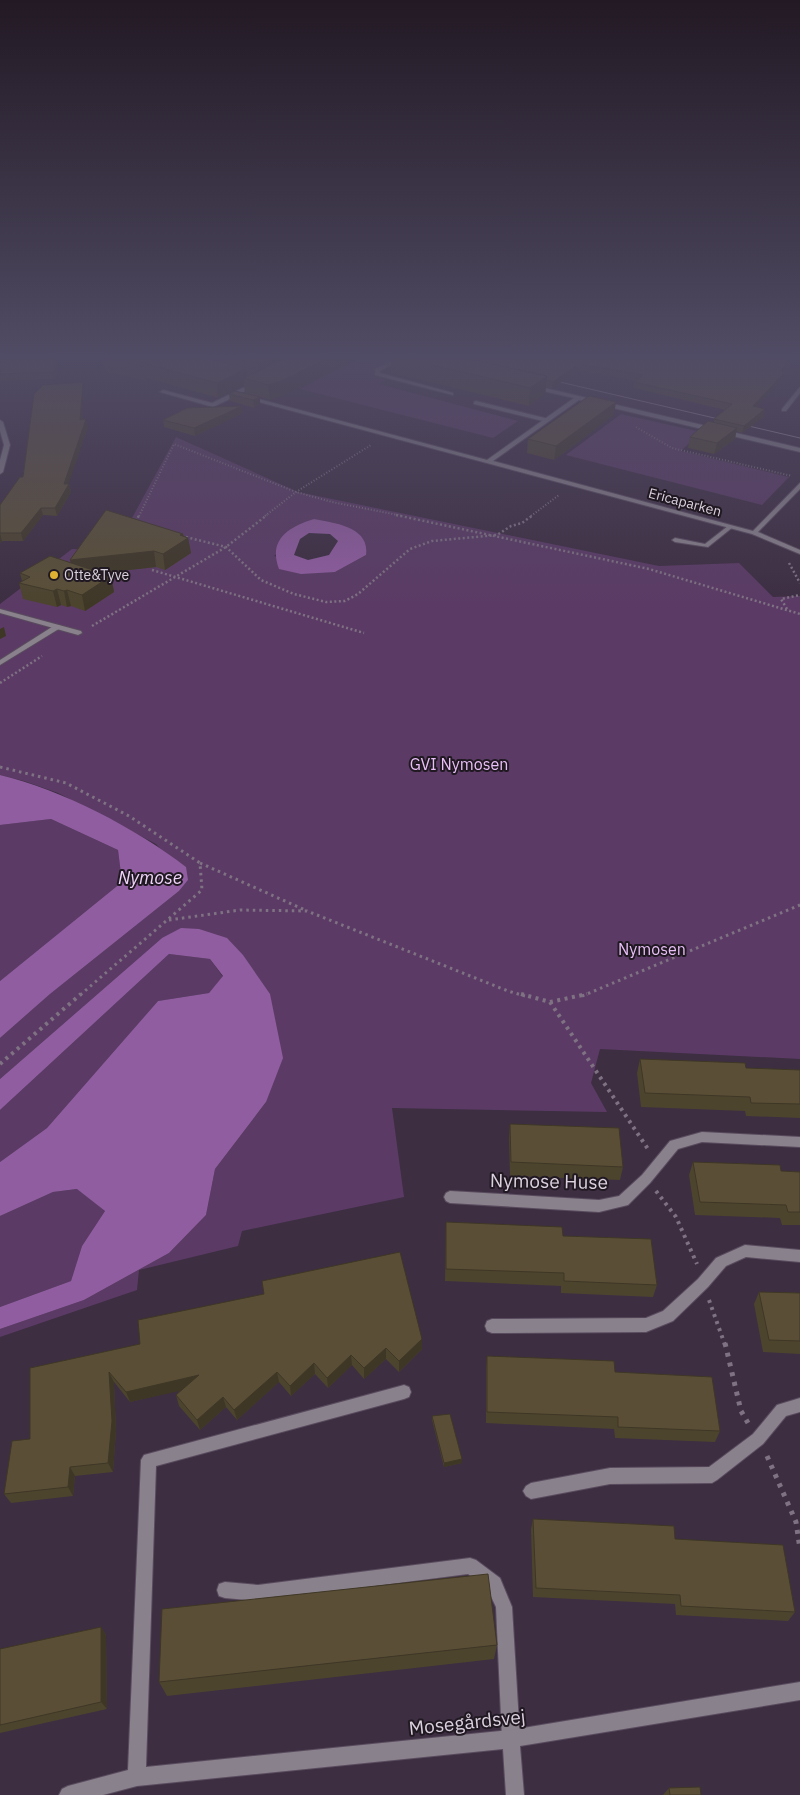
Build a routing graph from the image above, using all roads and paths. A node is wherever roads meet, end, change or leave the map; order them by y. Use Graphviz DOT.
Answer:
graph roads {
  1 [pos="5,438"];
  2 [pos="383,438"];
  3 [pos="397,438"];
  4 [pos="522,438"];
  5 [pos="654,438"];
  6 [pos="748,438"];
  7 [pos="800,450"];
  8 [pos="488,462"];
  9 [pos="0,472"];
  10 [pos="800,478"];
  11 [pos="572,484"];
  12 [pos="800,485"];
  13 [pos="296,492"];
  14 [pos="135,525"];
  15 [pos="730,526"];
  16 [pos="754,533"];
  17 [pos="497,535"];
  18 [pos="180,536"];
  19 [pos="676,540"];
  20 [pos="226,547"];
  21 [pos="800,552"];
  22 [pos="794,563"];
  23 [pos="152,570"];
  24 [pos="175,577"];
  25 [pos="800,583"];
  26 [pos="800,595"];
  27 [pos="0,610"];
  28 [pos="787,610"];
  29 [pos="800,614"];
  30 [pos="58,627"];
  31 [pos="78,633"];
  32 [pos="364,633"];
  33 [pos="47,653"];
  34 [pos="0,663"];
  35 [pos="0,683"];
  36 [pos="0,767"];
  37 [pos="200,863"];
  38 [pos="800,905"];
  39 [pos="307,911"];
  40 [pos="168,920"];
  41 [pos="550,1002"];
  42 [pos="0,1064"];
  43 [pos="800,1142"];
  44 [pos="646,1179"];
  45 [pos="450,1198"];
  46 [pos="800,1256"];
  47 [pos="703,1283"];
  48 [pos="492,1326"];
  49 [pos="404,1392"];
  50 [pos="800,1405"];
  51 [pos="758,1439"];
  52 [pos="531,1491"];
  53 [pos="800,1549"];
  54 [pos="225,1590"];
  55 [pos="800,1691"];
  56 [pos="511,1739"];
  57 [pos="137,1777"];
  58 [pos="68,1795"];
  59 [pos="515,1795"];
  1 -- 9 [label="street"];
  2 -- 13 [label="path"];
  3 -- 8 [label="street, Ericaparken"];
  4 -- 8 [label="street"];
  5 -- 10 [label="path"];
  6 -- 7 [label="street"];
  8 -- 11 [label="street, Ericaparken"];
  11 -- 15 [label="street, Ericaparken"];
  11 -- 17 [label="path"];
  12 -- 16 [label="street"];
  13 -- 14 [label="path"];
  13 -- 17 [label="path"];
  13 -- 20 [label="path"];
  15 -- 16 [label="street, Ericaparken"];
  15 -- 19 [label="street"];
  16 -- 21 [label="street, Ericaparken"];
  17 -- 20 [label="path"];
  17 -- 28 [label="path"];
  18 -- 20 [label="path"];
  20 -- 24 [label="path"];
  22 -- 25 [label="path"];
  23 -- 24 [label="path"];
  24 -- 31 [label="path"];
  24 -- 32 [label="path"];
  26 -- 28 [label="path"];
  27 -- 30 [label="street"];
  28 -- 29 [label="path"];
  30 -- 31 [label="street"];
  30 -- 34 [label="street"];
  33 -- 35 [label="path"];
  36 -- 37 [label="path"];
  37 -- 39 [label="path"];
  37 -- 40 [label="path"];
  38 -- 41 [label="path"];
  39 -- 40 [label="path"];
  39 -- 41 [label="path"];
  40 -- 42 [label="path"];
  41 -- 44 [label="path"];
  43 -- 44 [label="street, Nymose Huse"];
  44 -- 45 [label="street, Nymose Huse"];
  44 -- 47 [label="path"];
  46 -- 47 [label="street"];
  47 -- 48 [label="street"];
  47 -- 51 [label="path"];
  49 -- 57 [label="street"];
  50 -- 51 [label="street"];
  51 -- 52 [label="street"];
  51 -- 53 [label="path"];
  54 -- 56 [label="street"];
  55 -- 56 [label="street, Mosegårdsvej"];
  56 -- 57 [label="street, Mosegårdsvej"];
  56 -- 59 [label="street"];
  57 -- 58 [label="street, Mosegårdsvej"];
}
